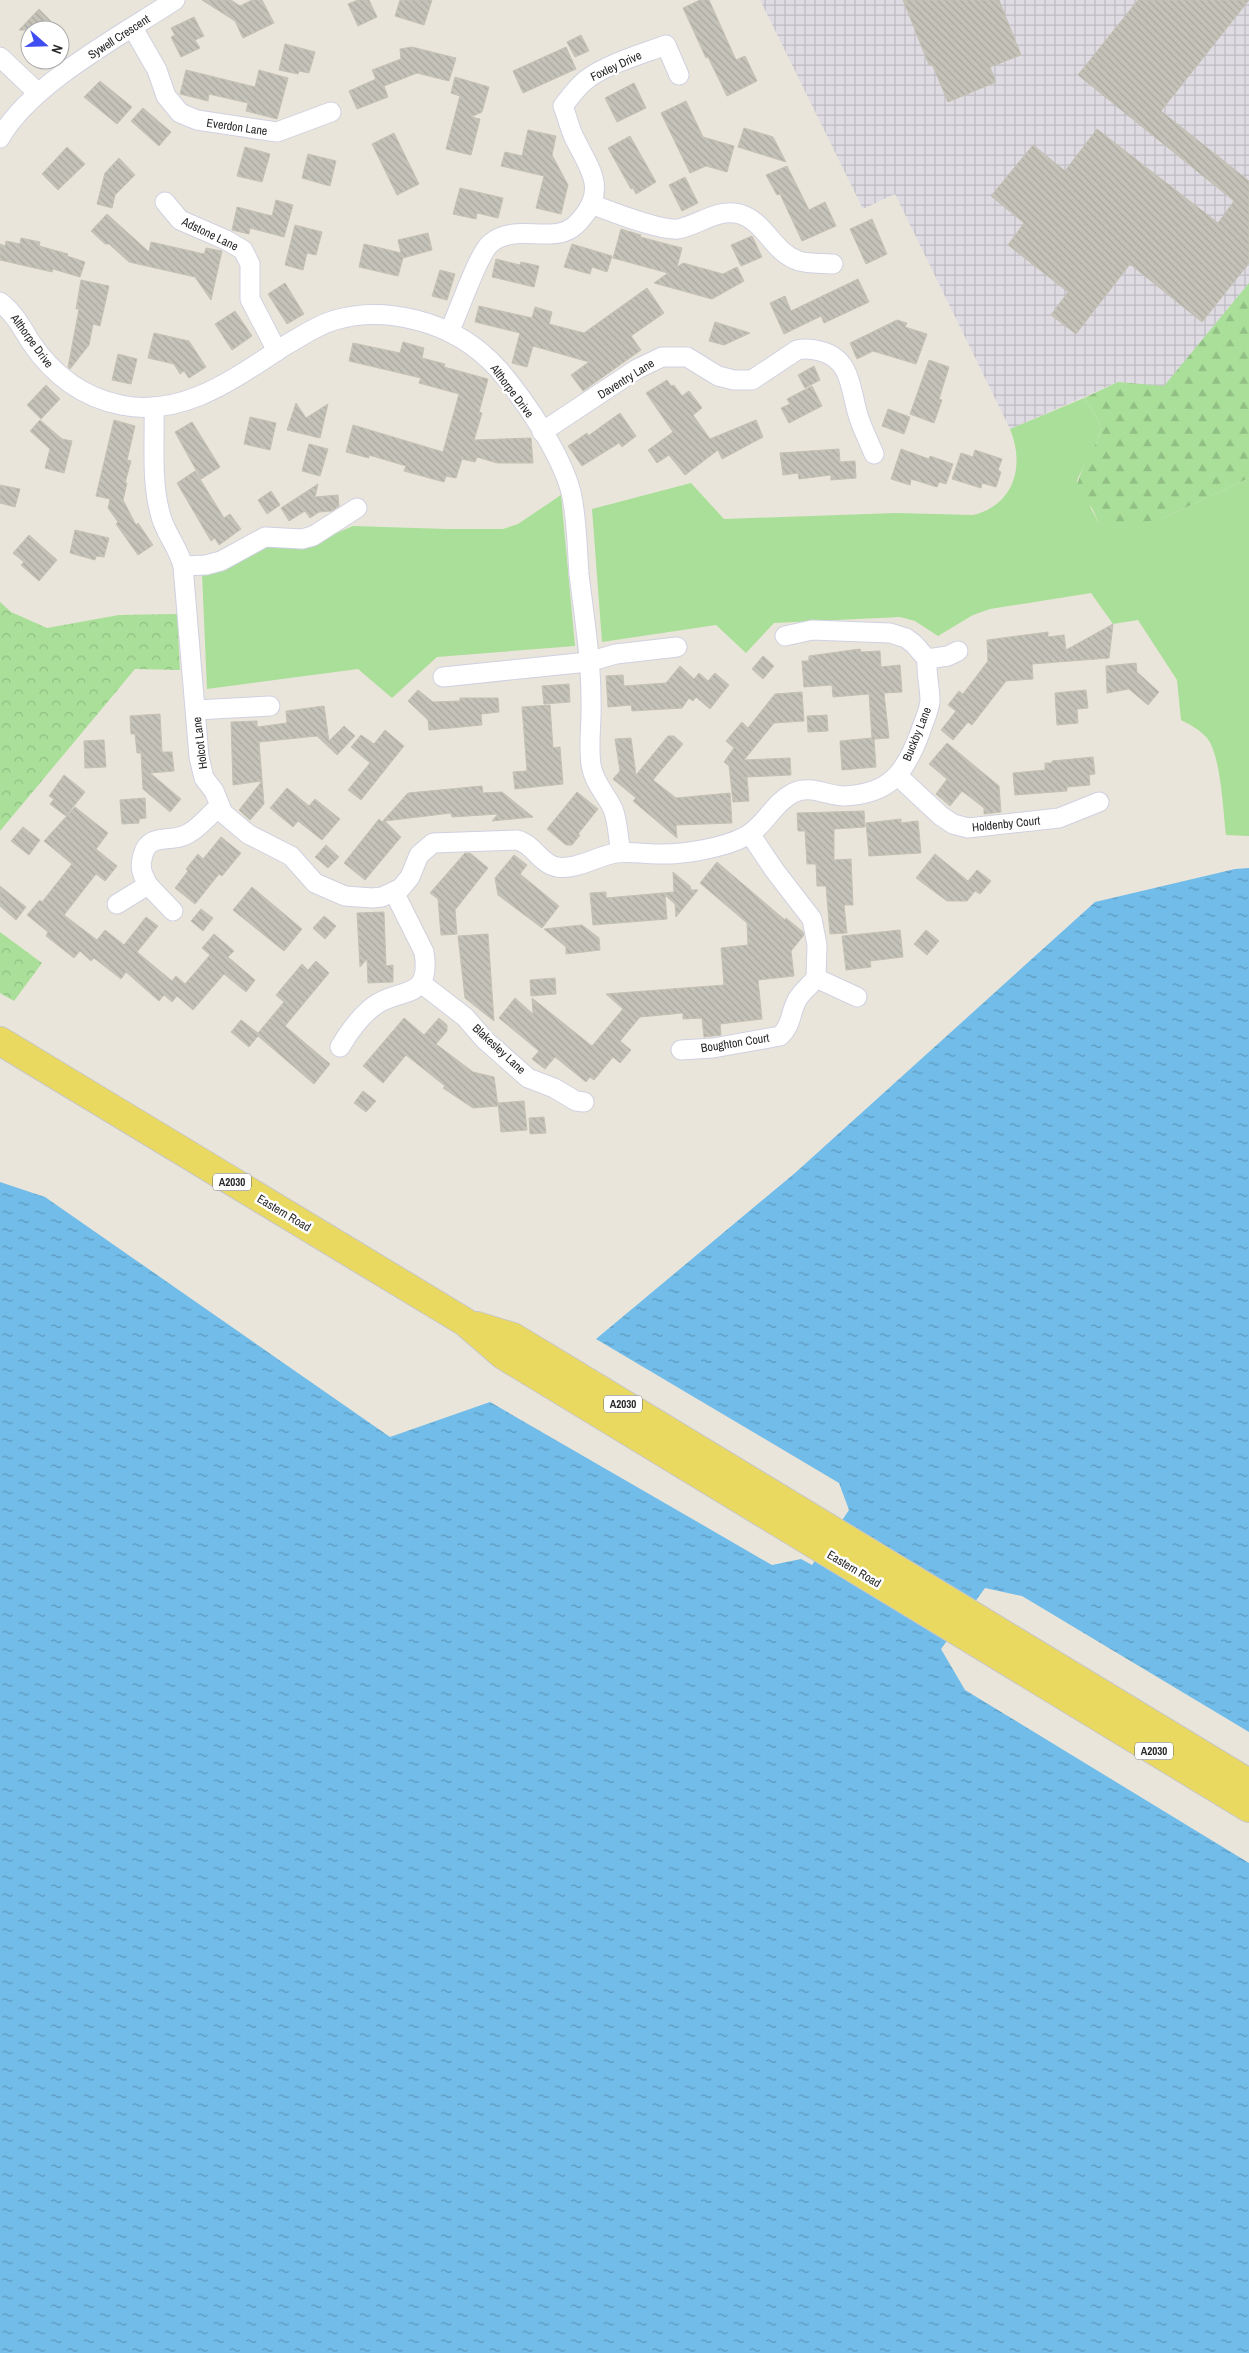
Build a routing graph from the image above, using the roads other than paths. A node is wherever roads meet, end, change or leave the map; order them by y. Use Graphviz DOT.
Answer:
graph roads {
  1 [pos="175,0"];
  2 [pos="133,28"];
  3 [pos="0,57"];
  4 [pos="678,75"];
  5 [pos="38,93"];
  6 [pos="331,112"];
  7 [pos="0,138"];
  8 [pos="165,202"];
  9 [pos="591,204"];
  10 [pos="833,264"];
  11 [pos="0,302"];
  12 [pos="449,332"];
  13 [pos="277,351"];
  14 [pos="154,408"];
  15 [pos="542,432"];
  16 [pos="874,454"];
  17 [pos="357,508"];
  18 [pos="183,566"];
  19 [pos="785,636"];
  20 [pos="677,647"];
  21 [pos="958,651"];
  22 [pos="927,659"];
  23 [pos="588,662"];
  24 [pos="443,677"];
  25 [pos="270,706"];
  26 [pos="196,710"];
  27 [pos="898,776"];
  28 [pos="1099,802"];
  29 [pos="219,807"];
  30 [pos="750,834"];
  31 [pos="621,852"];
  32 [pos="148,885"];
  33 [pos="394,892"];
  34 [pos="117,904"];
  35 [pos="173,911"];
  36 [pos="816,978"];
  37 [pos="420,983"];
  38 [pos="857,997"];
  39 [pos="0,1041"];
  40 [pos="340,1047"];
  41 [pos="681,1050"];
  42 [pos="584,1102"];
  43 [pos="1063,1684"];
  44 [pos="1249,1783"];
  45 [pos="1249,1808"];
  1 -- 2 [label="street, Sywell Crescent"];
  2 -- 5 [label="street, Sywell Crescent"];
  2 -- 6 [label="street, Everdon Lane"];
  3 -- 5 [label="street"];
  4 -- 9 [label="street, Foxley Drive"];
  5 -- 7 [label="street, Sywell Crescent"];
  8 -- 13 [label="street, Adstone Lane"];
  9 -- 10 [label="street"];
  9 -- 12 [label="street, Foxley Drive"];
  11 -- 14 [label="street, Althorpe Drive"];
  12 -- 13 [label="street, Althorpe Drive"];
  12 -- 15 [label="street, Althorpe Drive"];
  13 -- 14 [label="street, Althorpe Drive"];
  14 -- 18 [label="street, Holcot Lane"];
  15 -- 16 [label="street, Daventry Lane"];
  15 -- 23 [label="street, Althorpe Drive"];
  17 -- 18 [label="street"];
  18 -- 26 [label="street, Holcot Lane"];
  19 -- 22 [label="street"];
  20 -- 23 [label="street"];
  21 -- 22 [label="street"];
  22 -- 27 [label="street, Buckby Lane"];
  23 -- 24 [label="street"];
  23 -- 31 [label="street, Althorpe Drive"];
  25 -- 26 [label="street"];
  26 -- 29 [label="street, Holcot Lane"];
  27 -- 28 [label="street, Holdenby Court"];
  27 -- 30 [label="street, Buckby Lane"];
  29 -- 32 [label="street"];
  29 -- 33 [label="street, Holcot Lane"];
  30 -- 31 [label="street, Buckby Lane"];
  30 -- 36 [label="street"];
  31 -- 33 [label="street, Buckby Lane"];
  32 -- 34 [label="street"];
  32 -- 35 [label="street"];
  33 -- 37 [label="street"];
  36 -- 38 [label="street"];
  36 -- 41 [label="street, Boughton Court"];
  37 -- 40 [label="street"];
  37 -- 42 [label="street, Blakesley Lane"];
  39 -- 43 [label="main road, Eastern Road / A2030"];
  43 -- 44 [label="main road, Eastern Road / A2030"];
  43 -- 45 [label="main road, Eastern Road / A2030"];
}
